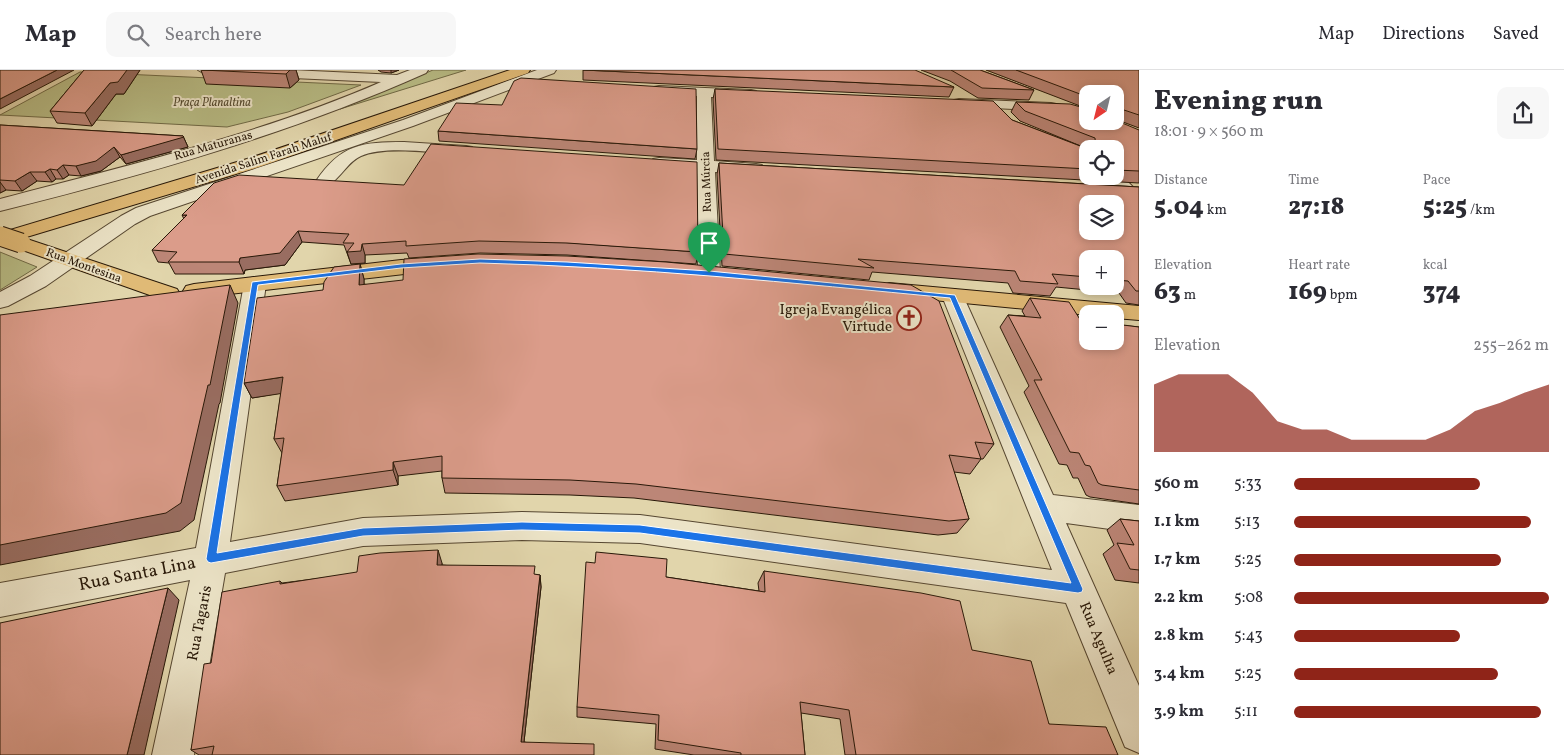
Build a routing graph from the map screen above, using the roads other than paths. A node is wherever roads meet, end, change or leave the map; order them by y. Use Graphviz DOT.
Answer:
graph roads {
  1 [pos="205,70"];
  2 [pos="421,70"];
  3 [pos="485,70"];
  4 [pos="523,70"];
  5 [pos="549,70"];
  6 [pos="332,73"];
  7 [pos="402,79"];
  8 [pos="644,89"];
  9 [pos="1022,91"];
  10 [pos="704,92"];
  11 [pos="762,94"];
  12 [pos="952,97"];
  13 [pos="985,104"];
  14 [pos="1006,119"];
  15 [pos="408,123"];
  16 [pos="416,147"];
  17 [pos="482,152"];
  18 [pos="647,163"];
  19 [pos="706,166"];
  20 [pos="774,170"];
  21 [pos="326,181"];
  22 [pos="1097,189"];
  23 [pos="1132,191"];
  24 [pos="1139,204"];
  25 [pos="0,205"];
  26 [pos="0,222"];
  27 [pos="0,238"];
  28 [pos="69,259"];
  29 [pos="460,262"];
  30 [pos="709,273"];
  31 [pos="255,284"];
  32 [pos="868,288"];
  33 [pos="169,294"];
  34 [pos="952,296"];
  35 [pos="122,300"];
  36 [pos="0,301"];
  37 [pos="1139,313"];
  38 [pos="1042,507"];
  39 [pos="1139,519"];
  40 [pos="211,559"];
  41 [pos="1078,589"];
  42 [pos="0,600"];
  43 [pos="1139,732"];
  44 [pos="173,755"];
  1 -- 6 [label="street"];
  2 -- 7 [label="street, Rua Maturanas"];
  3 -- 26 [label="main road, Avenida Salim Farah Maluf"];
  4 -- 27 [label="main road, Avenida Salim Farah Maluf"];
  5 -- 15 [label="street"];
  6 -- 7 [label="street"];
  7 -- 25 [label="street, Rua Maturanas"];
  8 -- 10 [label="street"];
  9 -- 13 [label="street"];
  10 -- 11 [label="street"];
  10 -- 19 [label="street, Rua Múrcia"];
  12 -- 13 [label="street"];
  13 -- 14 [label="street"];
  15 -- 16 [label="street"];
  15 -- 28 [label="street"];
  16 -- 17 [label="street"];
  16 -- 21 [label="street"];
  18 -- 19 [label="street"];
  19 -- 20 [label="street"];
  19 -- 30 [label="street, Rua Múrcia"];
  22 -- 23 [label="street"];
  23 -- 24 [label="street"];
  27 -- 28 [label="main road, Rua Montesina, bridge"];
  28 -- 33 [label="main road, Rua Montesina"];
  28 -- 36 [label="street"];
  29 -- 31 [label="main road"];
  31 -- 33 [label="main road"];
  31 -- 40 [label="street, Rua Tagaris"];
  32 -- 34 [label="main road"];
  33 -- 35 [label="main road"];
  34 -- 37 [label="main road"];
  34 -- 38 [label="street, Rua Agulha"];
  38 -- 39 [label="street"];
  38 -- 41 [label="street, Rua Agulha"];
  40 -- 41 [label="street, Rua Santa Lina"];
  40 -- 42 [label="street, Rua Santa Lina"];
  40 -- 44 [label="street, Rua Tagaris"];
  41 -- 43 [label="street, Rua Agulha"];
}
